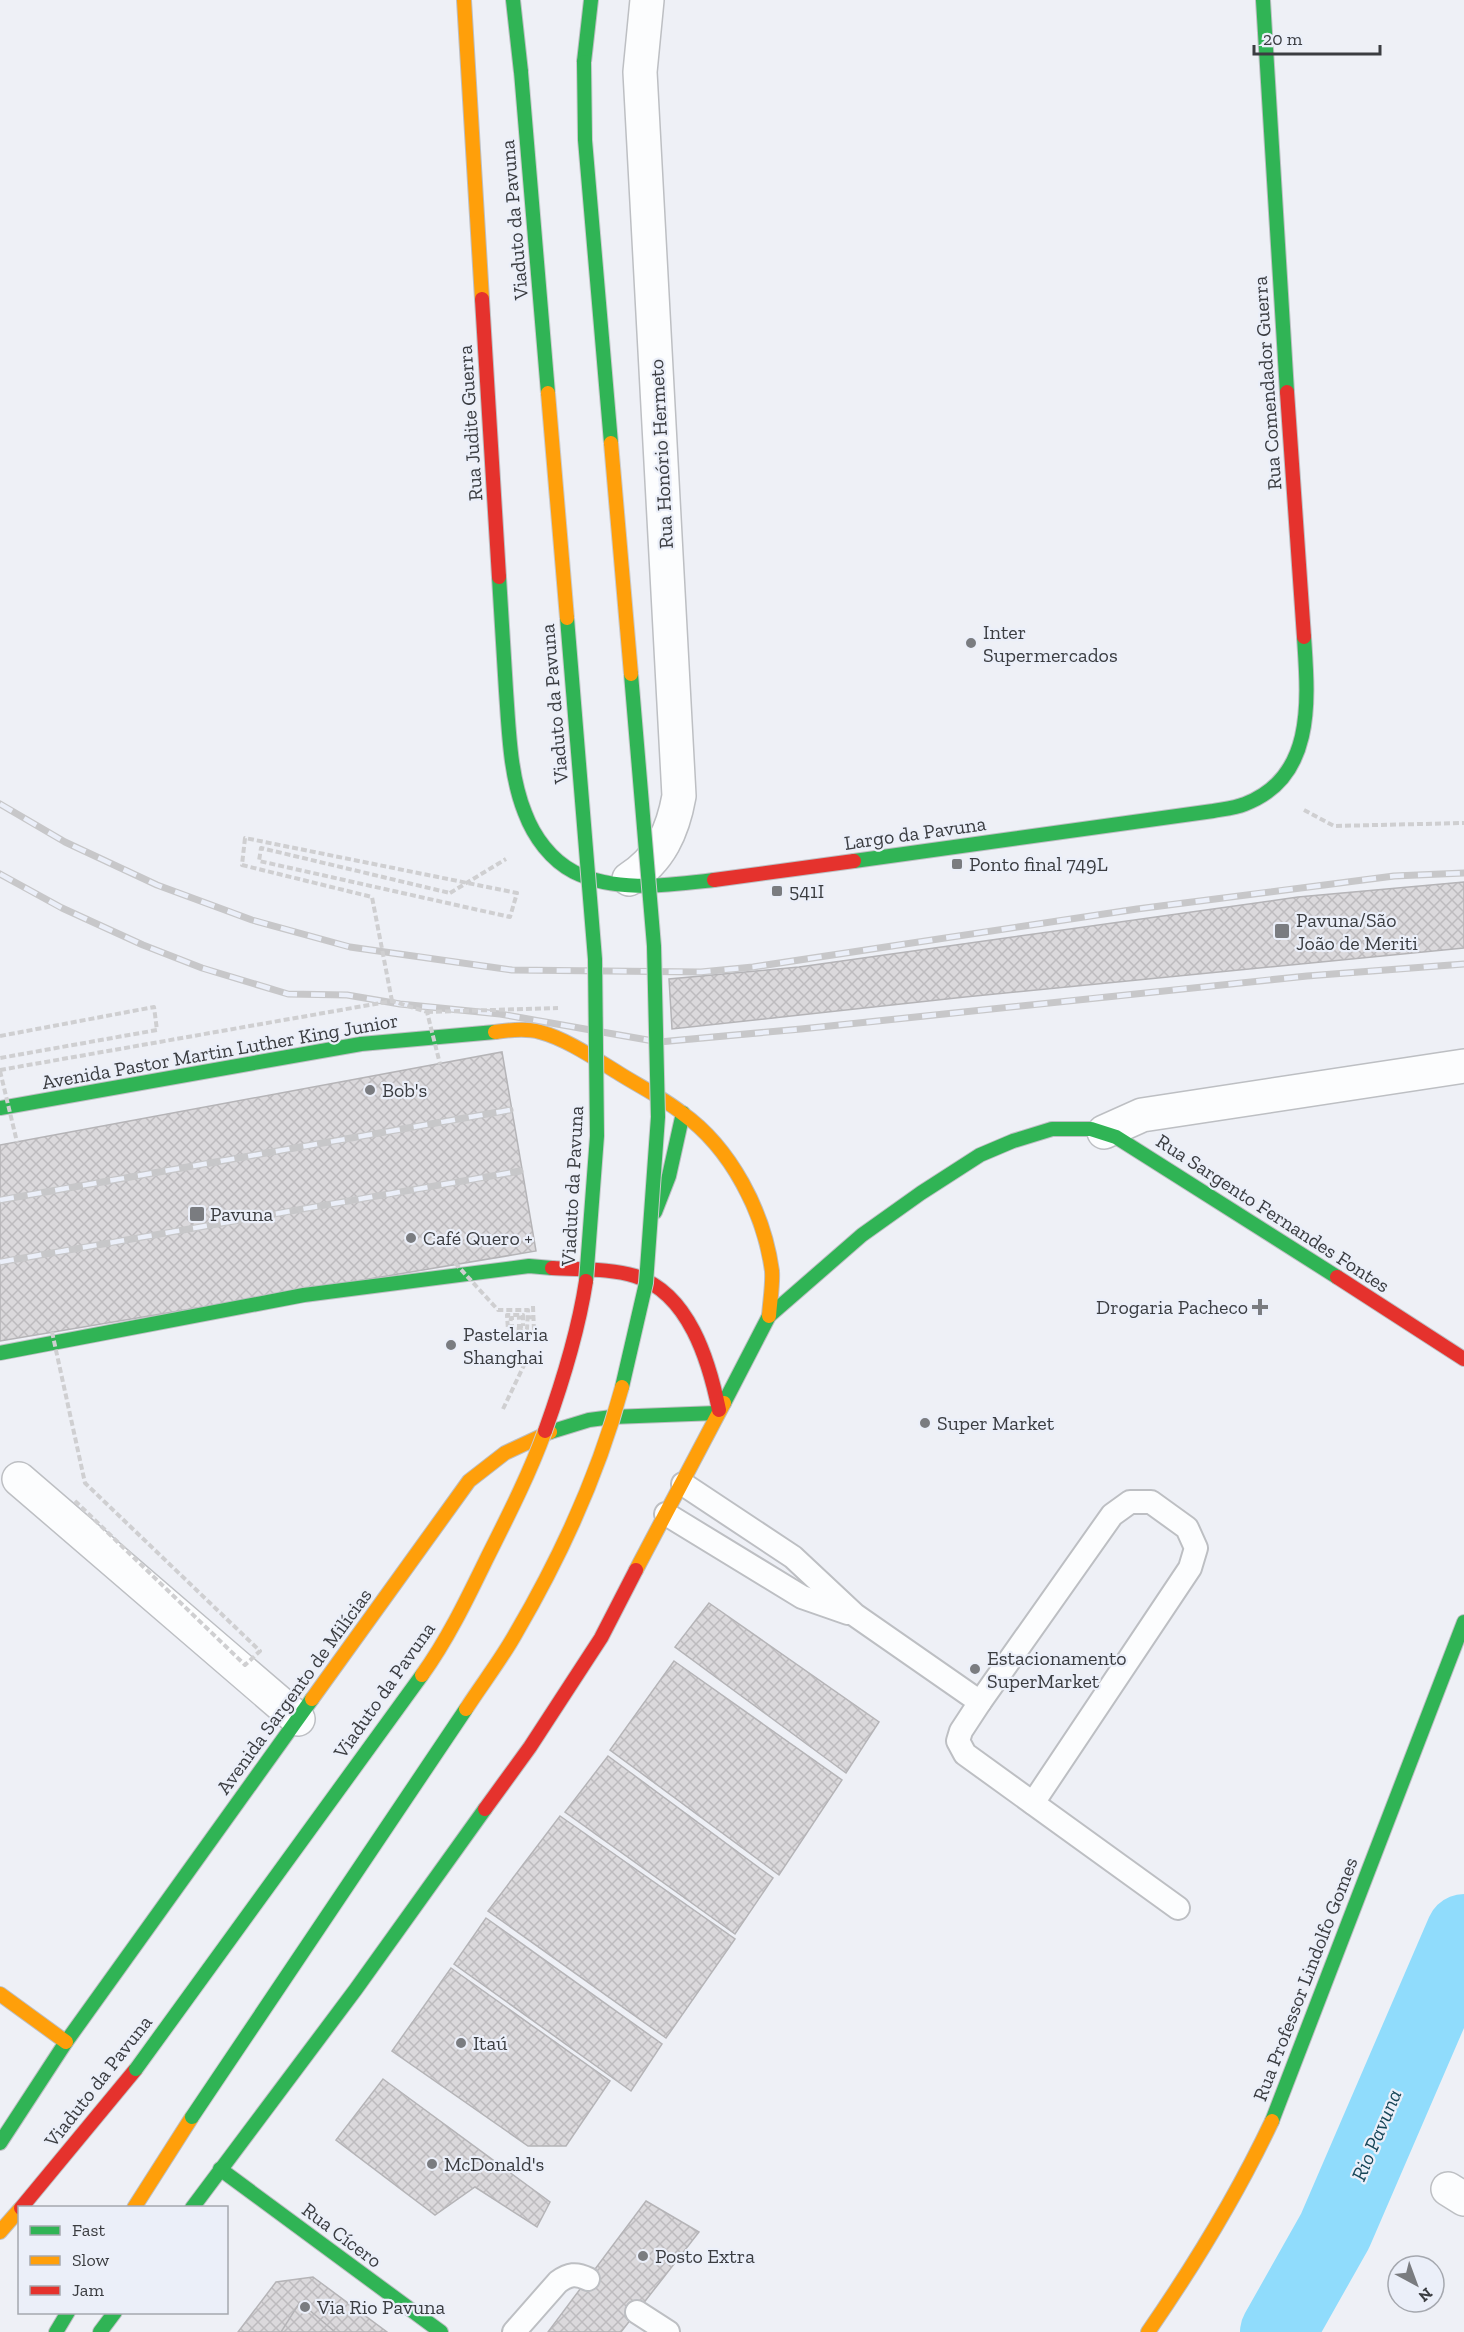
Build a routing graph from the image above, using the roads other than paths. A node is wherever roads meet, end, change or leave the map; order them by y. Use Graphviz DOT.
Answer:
graph roads {
  1 [pos="464,0"];
  2 [pos="513,0"];
  3 [pos="591,0"];
  4 [pos="648,0"];
  5 [pos="1263,0"];
  6 [pos="1294,761"];
  7 [pos="537,840"];
  8 [pos="619,884"];
  9 [pos="1464,1066"];
  10 [pos="0,1108"];
  11 [pos="683,1113"];
  12 [pos="1104,1132"];
  13 [pos="625,1263"];
  14 [pos="769,1316"];
  15 [pos="0,1353"];
  16 [pos="1464,1359"];
  17 [pos="718,1411"];
  18 [pos="19,1479"];
  19 [pos="683,1484"];
  20 [pos="666,1514"];
  21 [pos="855,1615"];
  22 [pos="1464,1622"];
  23 [pos="981,1702"];
  24 [pos="298,1719"];
  25 [pos="1033,1803"];
  26 [pos="1178,1908"];
  27 [pos="0,1994"];
  28 [pos="66,2042"];
  29 [pos="0,2143"];
  30 [pos="220,2169"];
  31 [pos="22,2206"];
  32 [pos="135,2206"];
  33 [pos="193,2206"];
  34 [pos="18,2210"];
  35 [pos="0,2232"];
  36 [pos="588,2279"];
  37 [pos="637,2312"];
  38 [pos="67,2314"];
  39 [pos="114,2314"];
  40 [pos="56,2332"];
  41 [pos="100,2332"];
  42 [pos="441,2332"];
  43 [pos="514,2332"];
  44 [pos="668,2332"];
  45 [pos="1148,2332"];
  1 -- 7 [label="main road, Rua Judite Guerra"];
  2 -- 31 [label="main road, Viaduto da Pavuna, bridge"];
  3 -- 32 [label="main road, bridge"];
  4 -- 8 [label="street, Rua Honório Hermeto"];
  5 -- 6 [label="main road, Rua Comendador Guerra"];
  6 -- 8 [label="main road, Largo da Pavuna"];
  7 -- 8 [label="main road, Largo da Pavuna"];
  9 -- 12 [label="street"];
  10 -- 11 [label="main road, Avenida Pastor Martin Luther King Junior"];
  11 -- 13 [label="main road"];
  11 -- 14 [label="main road"];
  12 -- 14 [label="main road, Rua Sargento Fernandes Fontes"];
  12 -- 16 [label="main road, Rua Sargento Fernandes Fontes"];
  13 -- 15 [label="main road"];
  13 -- 17 [label="main road"];
  14 -- 17 [label="main road"];
  17 -- 19 [label="main road"];
  17 -- 24 [label="main road, Avenida Sargento de Milícias"];
  18 -- 24 [label="street"];
  19 -- 20 [label="main road"];
  19 -- 21 [label="lane"];
  20 -- 21 [label="lane"];
  20 -- 30 [label="main road"];
  21 -- 23 [label="lane"];
  22 -- 45 [label="main road, Rua Professor Lindolfo Gomes"];
  23 -- 25 [label="lane"];
  23 -- 25 [label="lane"];
  24 -- 28 [label="main road, Avenida Sargento de Milícias"];
  25 -- 26 [label="lane"];
  27 -- 28 [label="main road"];
  28 -- 29 [label="main road, Avenida Sargento de Milícias"];
  30 -- 33 [label="main road"];
  30 -- 42 [label="main road, Rua Cícero"];
  34 -- 35 [label="main road, Viaduto da Pavuna"];
  36 -- 43 [label="lane"];
  37 -- 44 [label="lane"];
  38 -- 40 [label="main road"];
  39 -- 41 [label="main road"];
}
